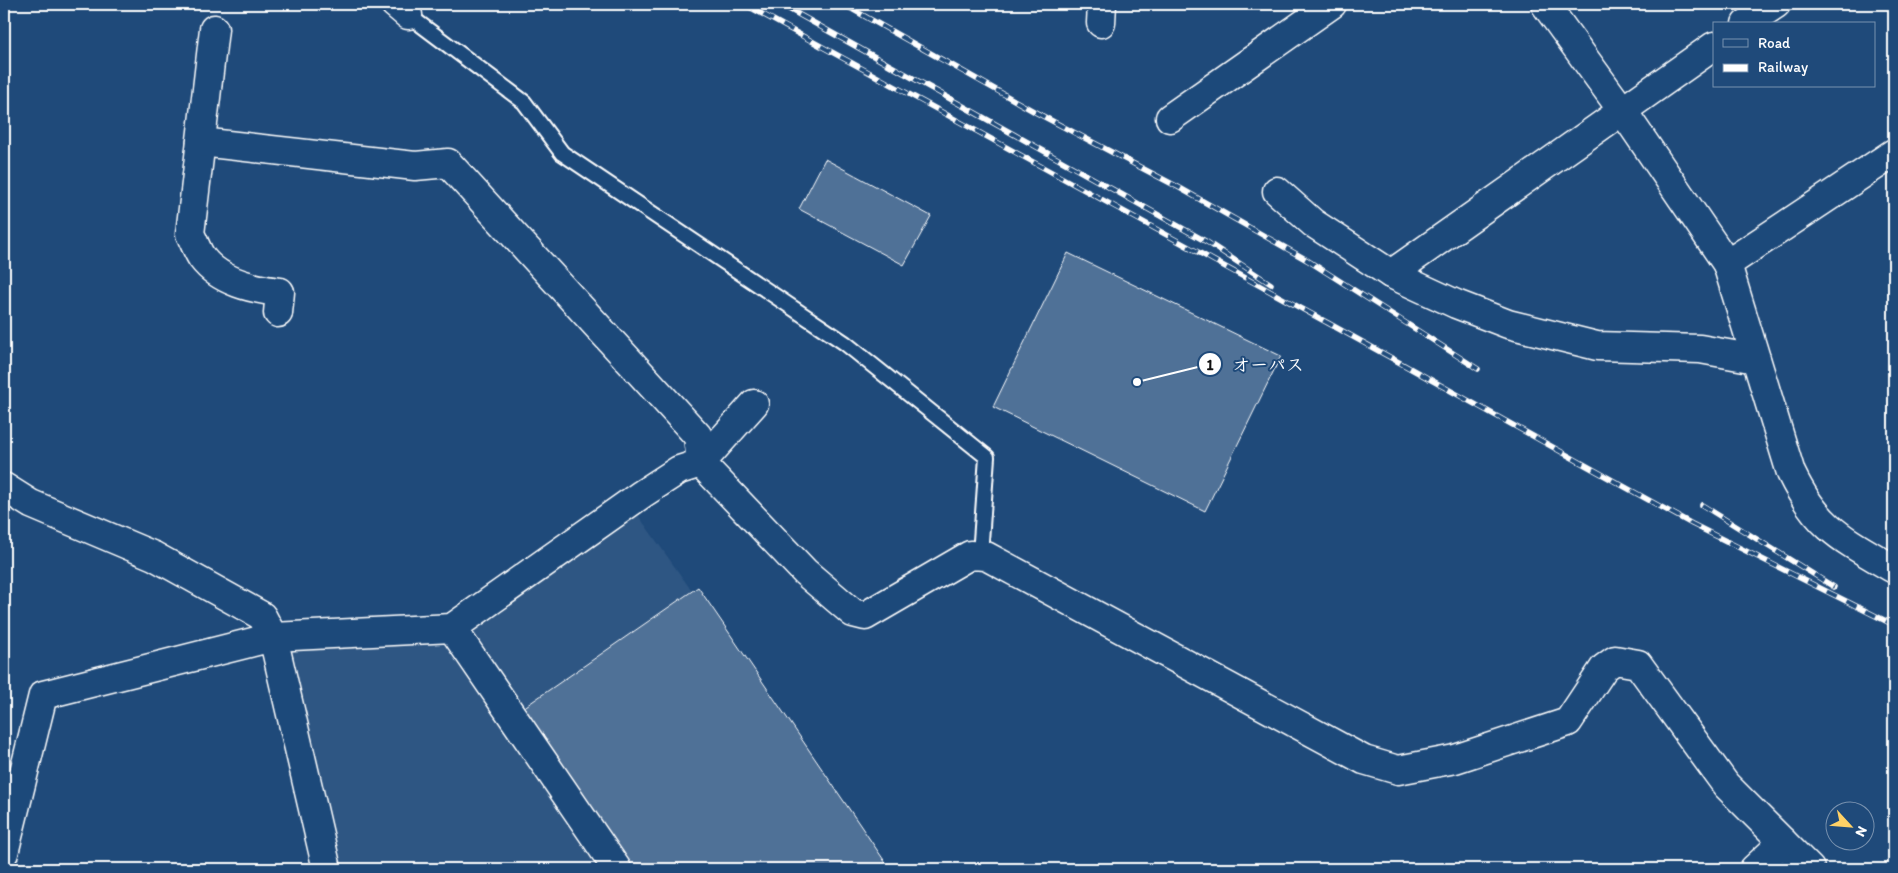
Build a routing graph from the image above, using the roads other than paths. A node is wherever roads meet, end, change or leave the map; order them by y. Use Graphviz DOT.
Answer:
graph roads {
  1 [pos="1332,4"];
  2 [pos="1545,4"];
  3 [pos="1776,4"];
  4 [pos="401,9"];
  5 [pos="1749,22"];
  6 [pos="214,29"];
  7 [pos="1713,47"];
  8 [pos="1622,110"];
  9 [pos="1170,118"];
  10 [pos="201,142"];
  11 [pos="1894,153"];
  12 [pos="1277,191"];
  13 [pos="1727,264"];
  14 [pos="1391,274"];
  15 [pos="278,313"];
  16 [pos="1756,359"];
  17 [pos="754,404"];
  18 [pos="701,463"];
  19 [pos="4,487"];
  20 [pos="980,555"];
  21 [pos="1894,569"];
  22 [pos="452,628"];
  23 [pos="273,637"];
  24 [pos="1783,842"];
  25 [pos="4,853"];
  26 [pos="327,869"];
  27 [pos="617,869"];
  28 [pos="1754,869"];
  29 [pos="1810,869"];
  1 -- 9 [label="street"];
  2 -- 8 [label="street"];
  3 -- 5 [label="street"];
  4 -- 20 [label="lane"];
  6 -- 10 [label="street"];
  7 -- 8 [label="street"];
  8 -- 13 [label="street"];
  8 -- 14 [label="street"];
  10 -- 15 [label="street"];
  10 -- 18 [label="street"];
  11 -- 13 [label="street"];
  12 -- 14 [label="street"];
  13 -- 16 [label="street"];
  14 -- 16 [label="street"];
  16 -- 21 [label="street"];
  17 -- 18 [label="street"];
  18 -- 20 [label="street"];
  18 -- 22 [label="street"];
  19 -- 23 [label="street"];
  20 -- 24 [label="street"];
  22 -- 23 [label="street"];
  22 -- 27 [label="street"];
  23 -- 25 [label="street"];
  23 -- 26 [label="street"];
  24 -- 28 [label="street"];
  24 -- 29 [label="street"];
}
